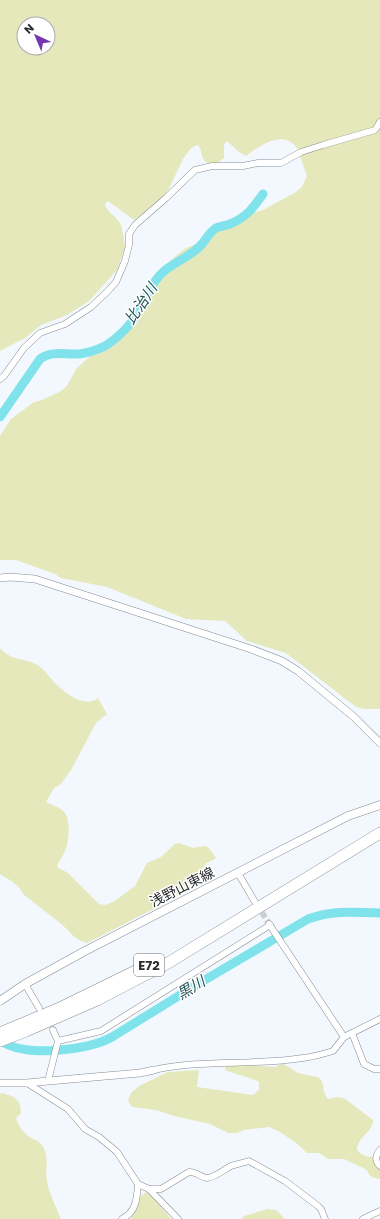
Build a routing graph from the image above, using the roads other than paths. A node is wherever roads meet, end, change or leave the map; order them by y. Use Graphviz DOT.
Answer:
graph roads {
  1 [pos="380,122"];
  2 [pos="0,379"];
  3 [pos="0,578"];
  4 [pos="380,743"];
  5 [pos="380,805"];
  6 [pos="380,834"];
  7 [pos="238,873"];
  8 [pos="282,893"];
  9 [pos="255,902"];
  10 [pos="25,984"];
  11 [pos="0,1001"];
  12 [pos="39,1008"];
  13 [pos="379,1020"];
  14 [pos="53,1030"];
  15 [pos="0,1033"];
  16 [pos="352,1033"];
  17 [pos="344,1037"];
  18 [pos="0,1041"];
  19 [pos="58,1041"];
  20 [pos="380,1069"];
  21 [pos="154,1070"];
  22 [pos="48,1080"];
  23 [pos="0,1083"];
  24 [pos="27,1083"];
  25 [pos="380,1150"];
  26 [pos="380,1166"];
  27 [pos="138,1184"];
  28 [pos="149,1189"];
  29 [pos="380,1211"];
  30 [pos="122,1219"];
  31 [pos="178,1219"];
  32 [pos="324,1219"];
  33 [pos="363,1219"];
  1 -- 2 [label="street"];
  3 -- 4 [label="street"];
  5 -- 7 [label="main road, 浅野山東線"];
  6 -- 8 [label="highway, E72"];
  7 -- 9 [label="street"];
  7 -- 10 [label="main road, 浅野山東線"];
  8 -- 15 [label="highway, E72"];
  8 -- 18 [label="highway, E72"];
  10 -- 11 [label="main road, 浅野山東線"];
  10 -- 12 [label="street"];
  13 -- 16 [label="street"];
  14 -- 19 [label="street"];
  16 -- 17 [label="street"];
  16 -- 20 [label="street"];
  17 -- 19 [label="street"];
  17 -- 21 [label="street"];
  19 -- 22 [label="street"];
  21 -- 22 [label="street"];
  22 -- 24 [label="street"];
  23 -- 24 [label="street"];
  24 -- 27 [label="street"];
  25 -- 26 [label="street"];
  27 -- 28 [label="street"];
  27 -- 30 [label="street"];
  28 -- 31 [label="street"];
  28 -- 32 [label="street"];
  29 -- 33 [label="street"];
}
